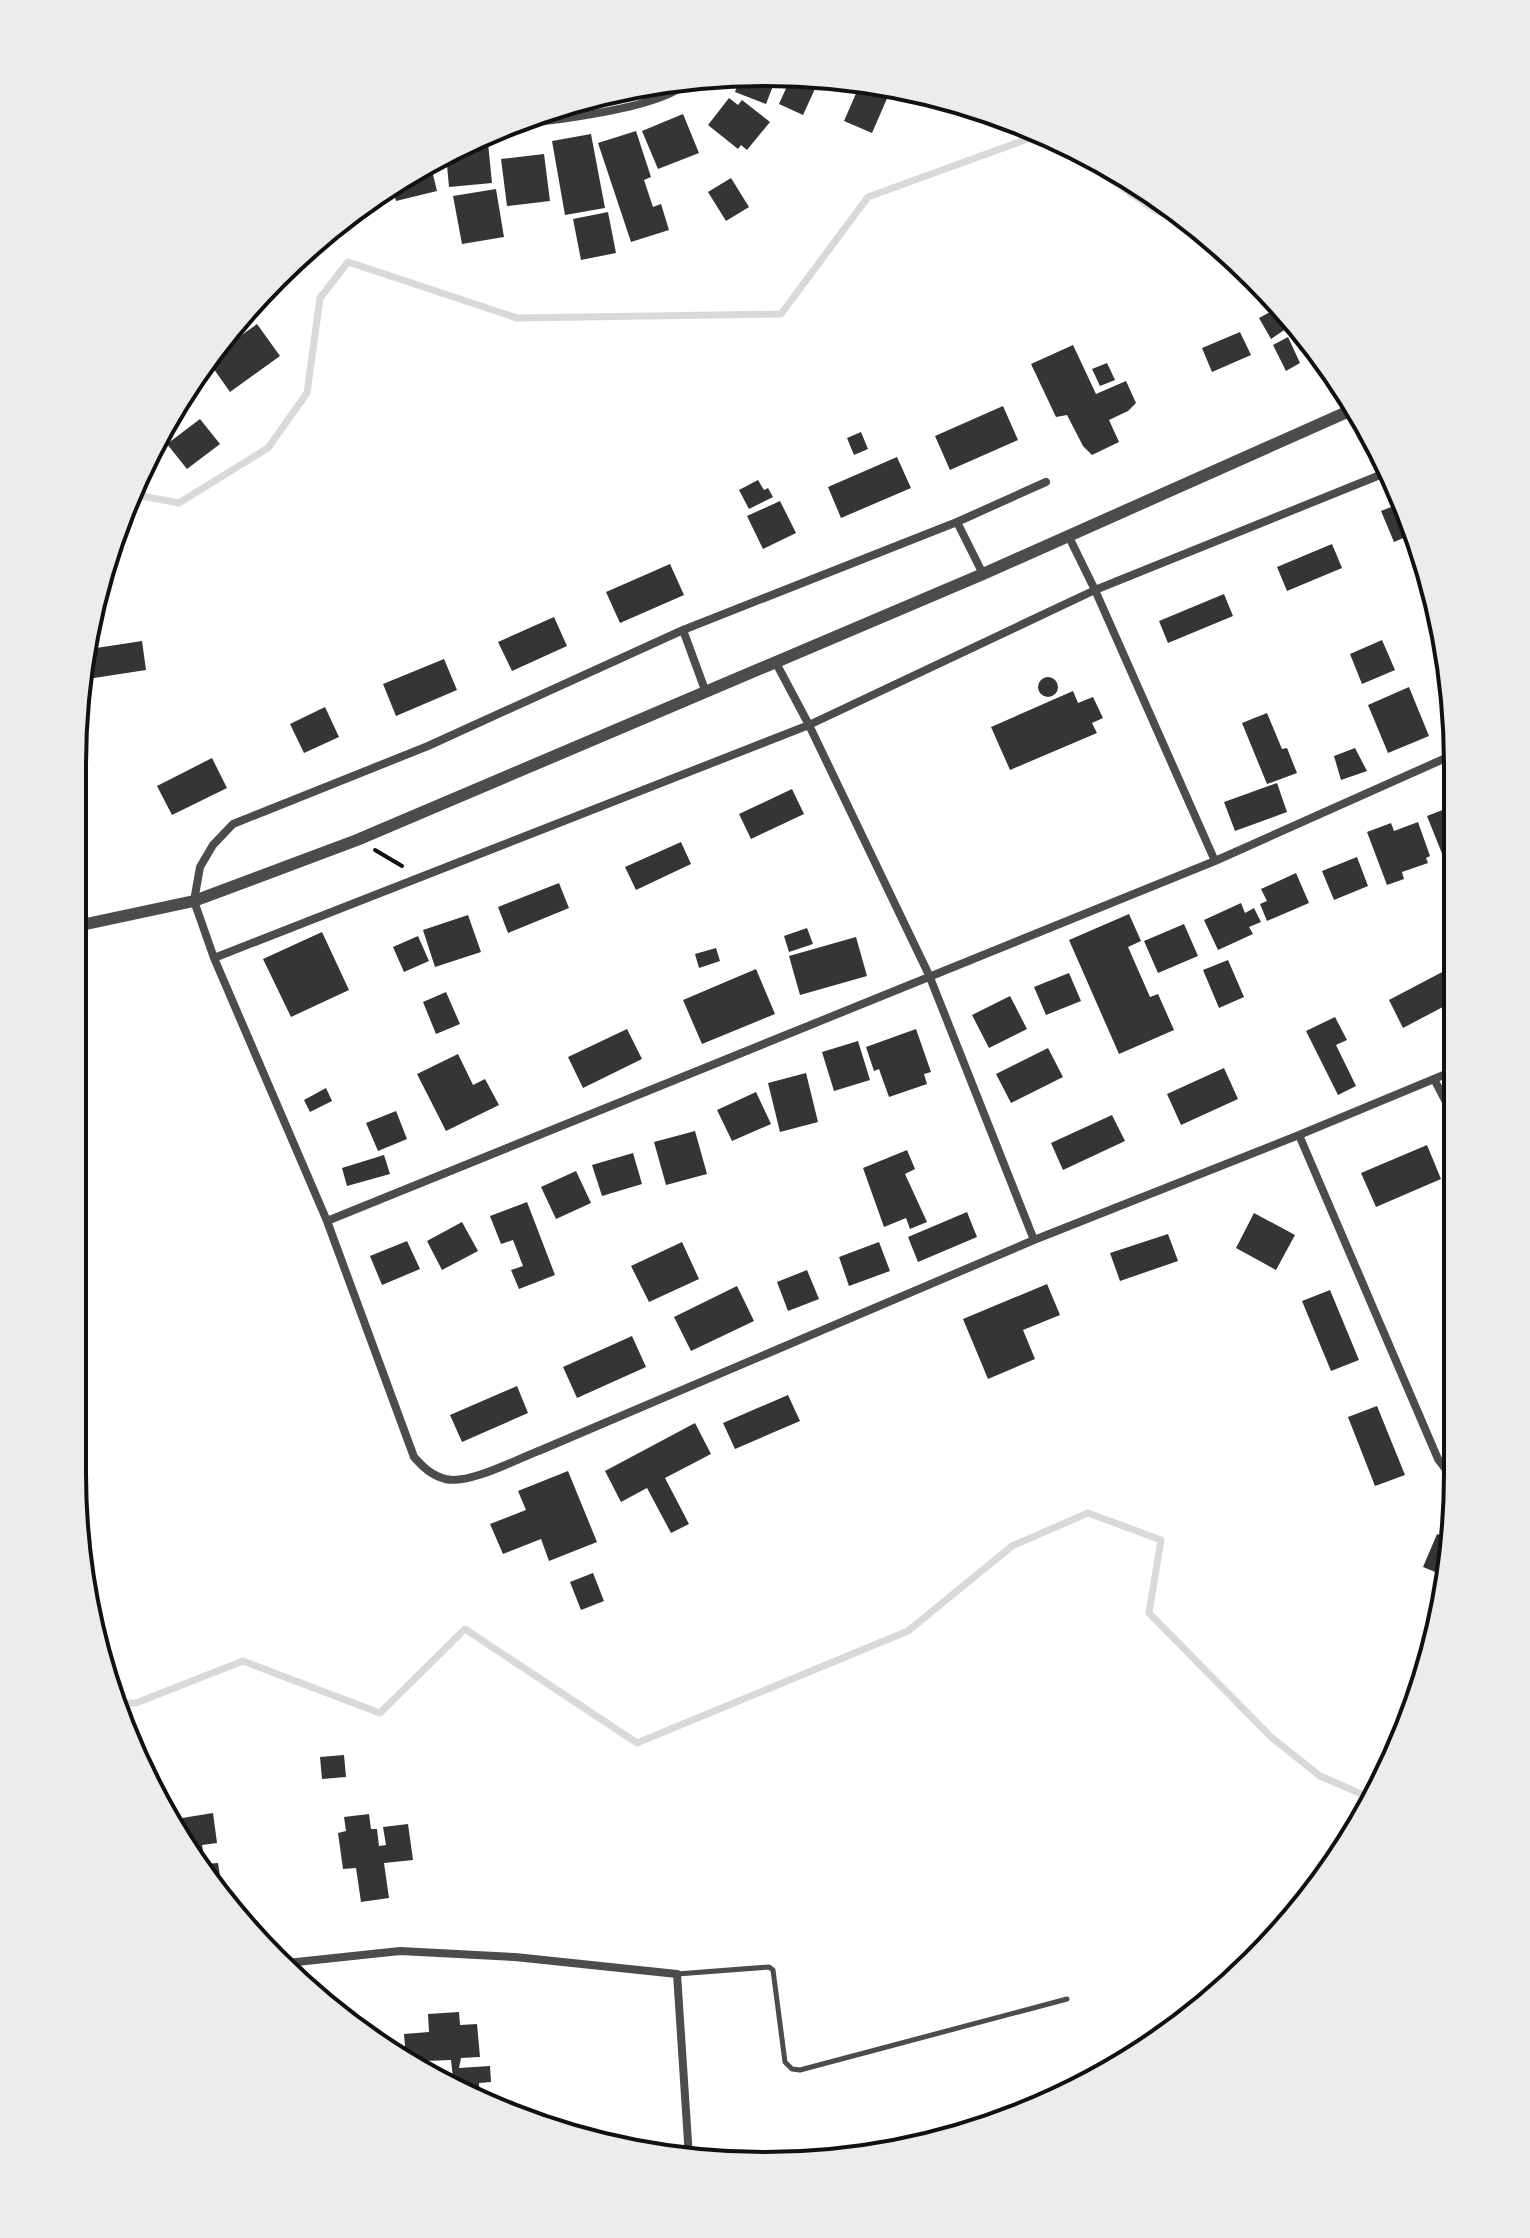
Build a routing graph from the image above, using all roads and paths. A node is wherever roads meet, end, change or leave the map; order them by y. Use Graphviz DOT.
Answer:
graph roads {
  1 [pos="671,93"];
  2 [pos="557,119"];
  3 [pos="1345,413"];
  4 [pos="1379,476"];
  5 [pos="1046,482"];
  6 [pos="957,522"];
  7 [pos="1068,535"];
  8 [pos="983,574"];
  9 [pos="1095,590"];
  10 [pos="683,630"];
  11 [pos="775,661"];
  12 [pos="705,690"];
  13 [pos="809,725"];
  14 [pos="1444,759"];
  15 [pos="357,840"];
  16 [pos="1215,861"];
  17 [pos="421,878"];
  18 [pos="194,901"];
  19 [pos="86,924"];
  20 [pos="214,958"];
  21 [pos="929,975"];
  22 [pos="1444,1075"];
  23 [pos="1434,1079"];
  24 [pos="1444,1098"];
  25 [pos="1299,1135"];
  26 [pos="327,1221"];
  27 [pos="1034,1240"];
  28 [pos="1444,1467"];
  29 [pos="295,1962"];
  30 [pos="677,1974"];
  31 [pos="1067,1999"];
  32 [pos="688,2147"];
  1 -- 2 [label="street"];
  3 -- 7 [label="street"];
  4 -- 9 [label="street"];
  5 -- 6 [label="street"];
  6 -- 8 [label="street"];
  6 -- 10 [label="street"];
  7 -- 8 [label="street"];
  7 -- 9 [label="street"];
  8 -- 11 [label="street"];
  9 -- 13 [label="street"];
  9 -- 16 [label="street"];
  10 -- 12 [label="street"];
  10 -- 18 [label="street"];
  11 -- 12 [label="street"];
  11 -- 13 [label="street"];
  12 -- 15 [label="street"];
  13 -- 17 [label="street"];
  13 -- 21 [label="street"];
  14 -- 16 [label="street"];
  15 -- 17 [label="path"];
  15 -- 18 [label="street"];
  16 -- 21 [label="street"];
  17 -- 20 [label="street"];
  18 -- 19 [label="street"];
  18 -- 20 [label="street"];
  20 -- 26 [label="street"];
  21 -- 26 [label="street"];
  21 -- 27 [label="street"];
  22 -- 23 [label="street"];
  23 -- 24 [label="street"];
  23 -- 25 [label="street"];
  25 -- 27 [label="street"];
  25 -- 28 [label="street"];
  26 -- 27 [label="street"];
  29 -- 30 [label="street"];
  30 -- 31 [label="lane"];
  30 -- 32 [label="street"];
}
